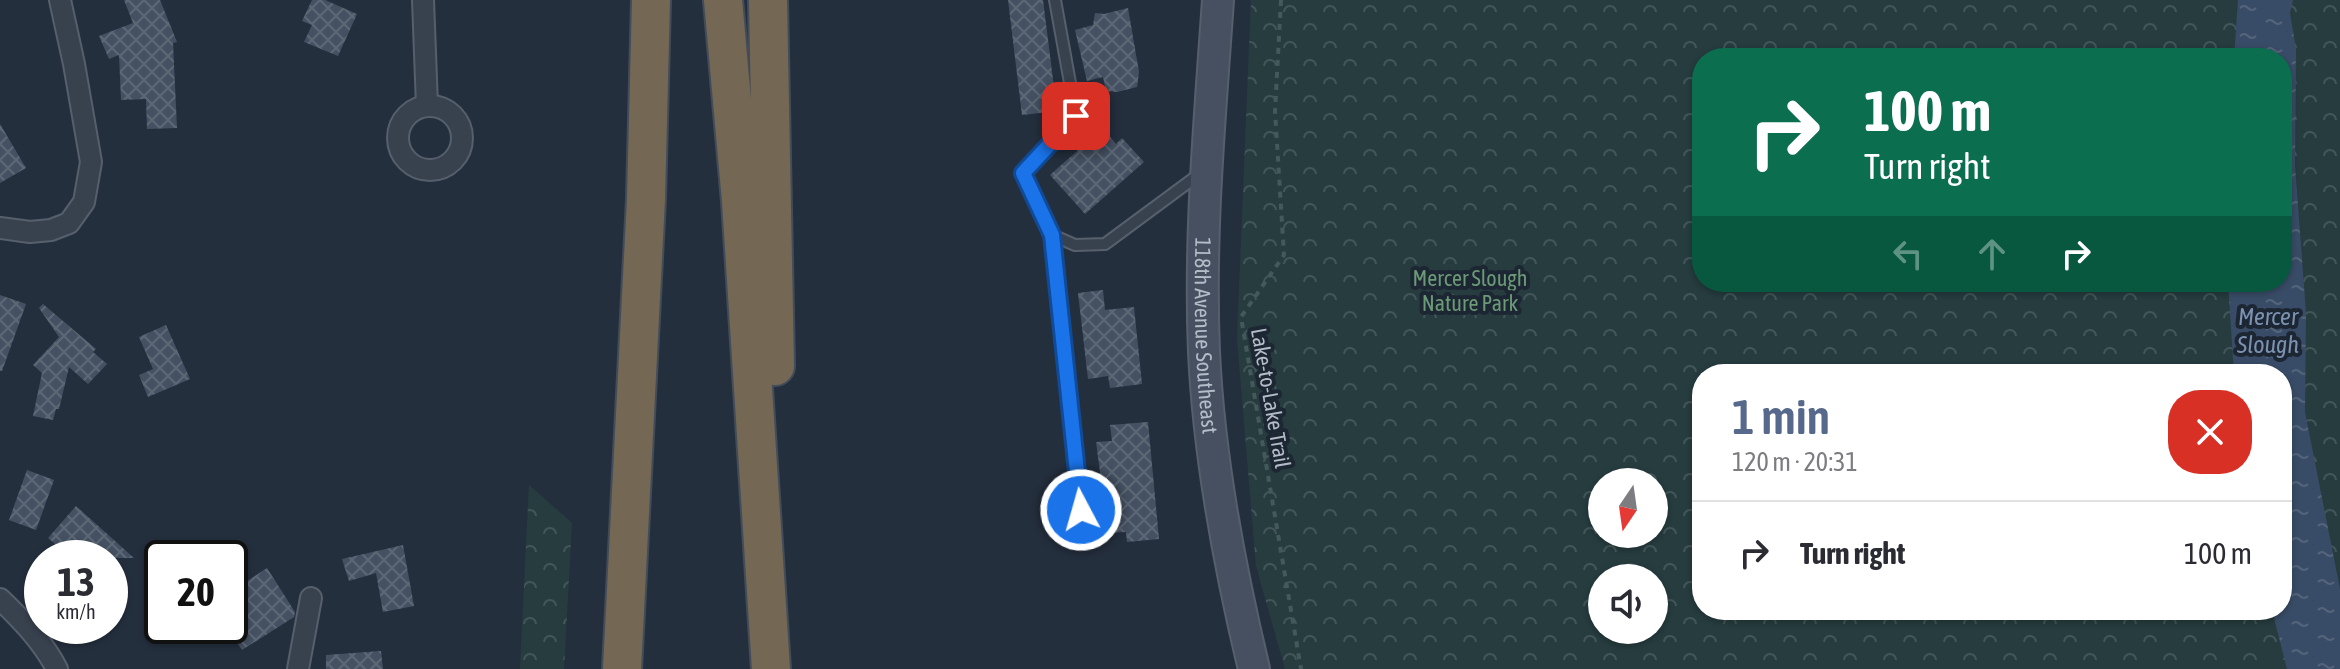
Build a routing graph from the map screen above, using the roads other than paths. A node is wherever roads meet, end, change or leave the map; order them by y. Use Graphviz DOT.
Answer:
graph roads {
  1 [pos="60,0"];
  2 [pos="423,0"];
  3 [pos="651,0"];
  4 [pos="723,0"];
  5 [pos="768,0"];
  6 [pos="1055,0"];
  7 [pos="1218,0"];
  8 [pos="427,106"];
  9 [pos="1206,169"];
  10 [pos="0,228"];
  11 [pos="1052,235"];
  12 [pos="1081,510"];
  13 [pos="311,598"];
  14 [pos="0,599"];
  15 [pos="57,669"];
  16 [pos="298,669"];
  17 [pos="622,669"];
  18 [pos="773,669"];
  19 [pos="1254,669"];
  1 -- 10 [label="street"];
  2 -- 8 [label="street"];
  3 -- 17 [label="highway"];
  4 -- 18 [label="highway"];
  5 -- 18 [label="highway"];
  6 -- 11 [label="lane"];
  7 -- 9 [label="street, 118th Avenue Southeast"];
  9 -- 11 [label="lane"];
  9 -- 19 [label="street, 118th Avenue Southeast"];
  11 -- 12 [label="lane"];
  13 -- 16 [label="street"];
  14 -- 15 [label="street"];
}
